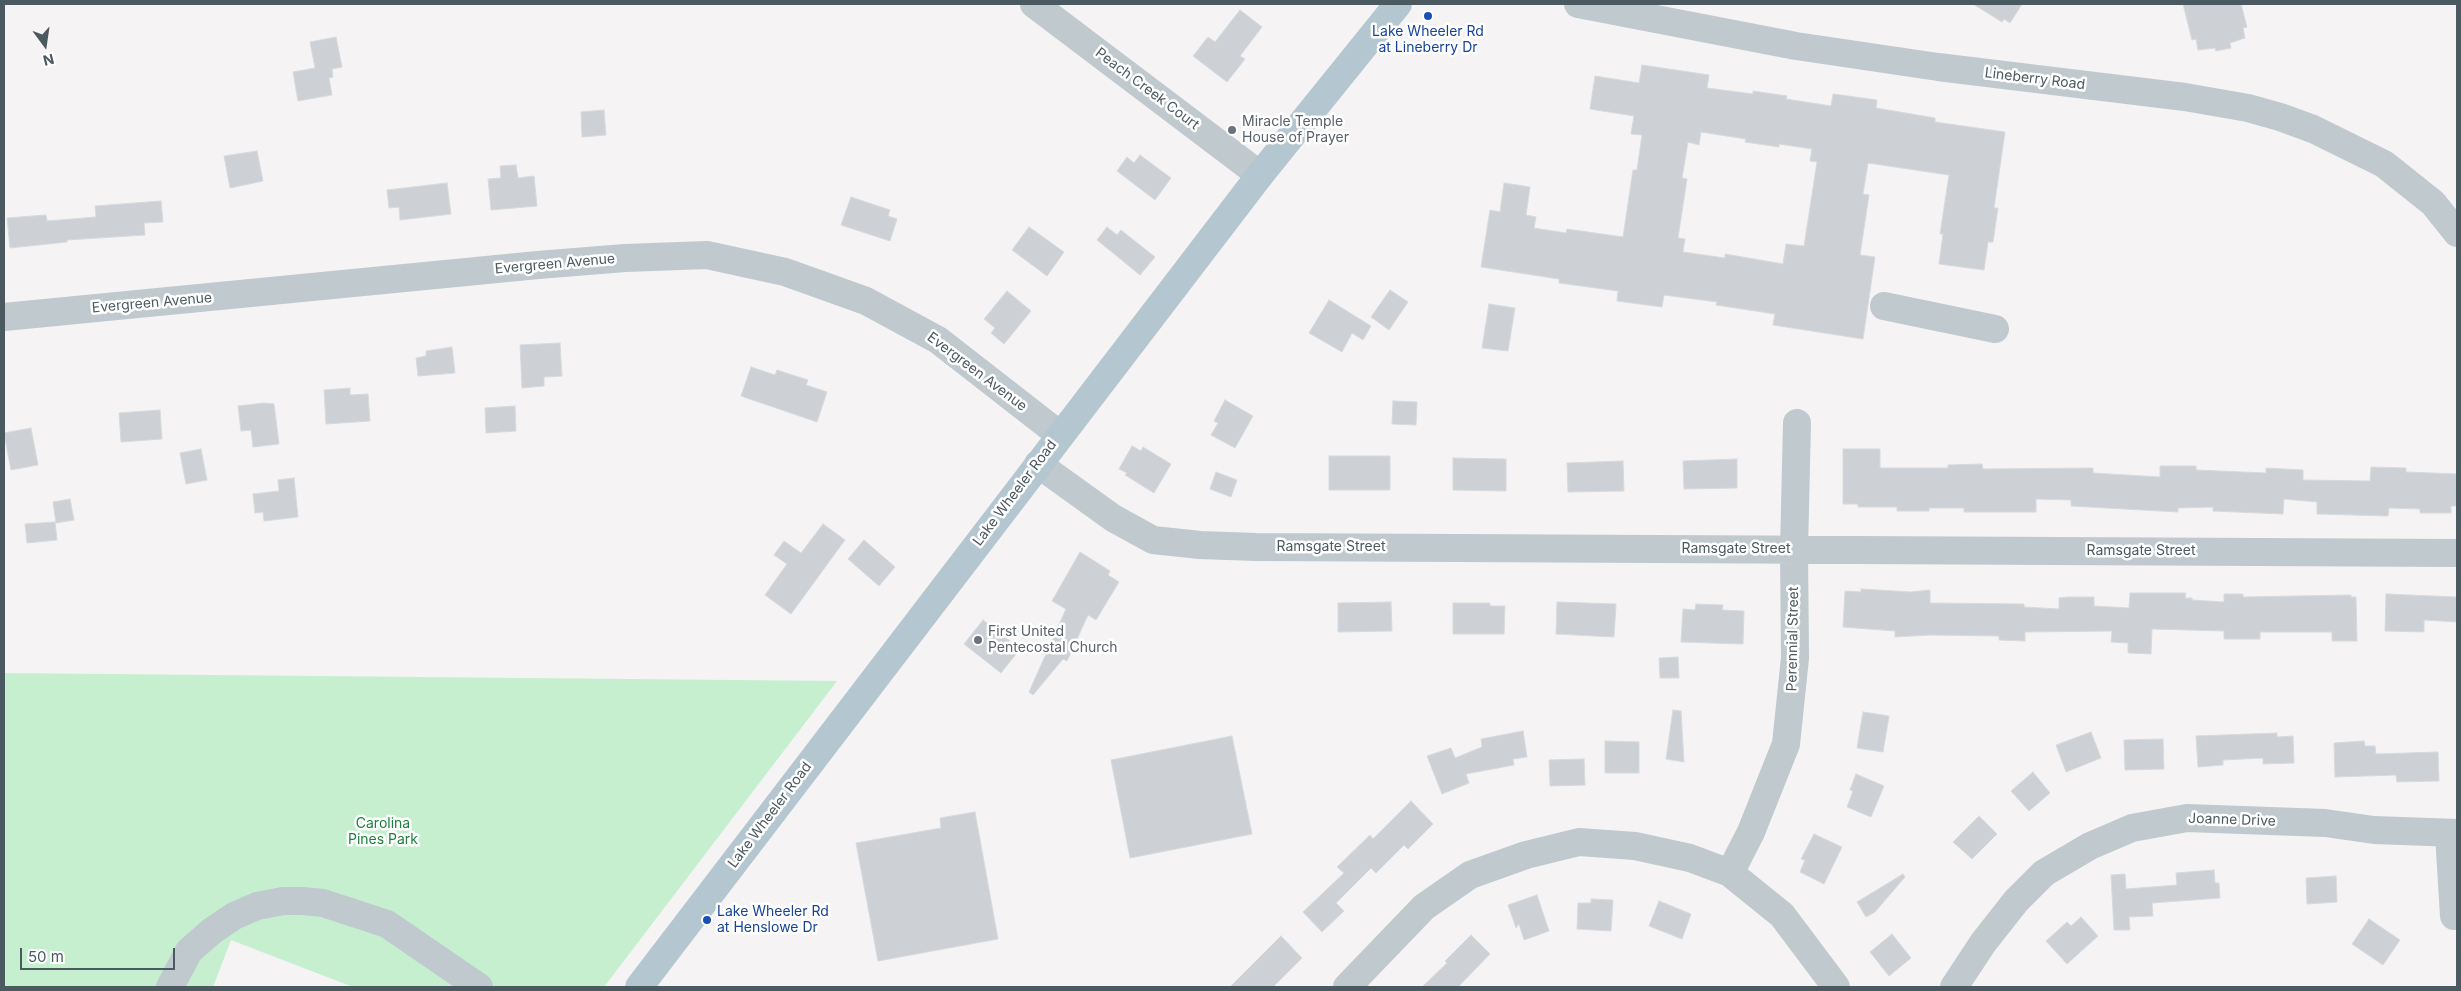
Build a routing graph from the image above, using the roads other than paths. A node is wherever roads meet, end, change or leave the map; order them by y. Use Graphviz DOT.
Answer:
graph roads {
  1 [pos="1034,4"];
  2 [pos="1398,4"];
  3 [pos="1578,4"];
  4 [pos="1260,175"];
  5 [pos="2457,233"];
  6 [pos="1884,306"];
  7 [pos="4,317"];
  8 [pos="1995,329"];
  9 [pos="1797,423"];
  10 [pos="1060,435"];
  11 [pos="1038,464"];
  12 [pos="1794,550"];
  13 [pos="2457,553"];
  14 [pos="2453,833"];
  15 [pos="1730,873"];
  16 [pos="2454,916"];
  17 [pos="170,987"];
  18 [pos="479,987"];
  19 [pos="639,987"];
  20 [pos="1347,987"];
  21 [pos="1836,987"];
  22 [pos="1954,987"];
  1 -- 4 [label="street, Peach Creek Court"];
  2 -- 4 [label="main road, Lake Wheeler Road"];
  3 -- 5 [label="street, Lineberry Road"];
  4 -- 10 [label="main road, Lake Wheeler Road"];
  6 -- 8 [label="street"];
  7 -- 10 [label="street, Evergreen Avenue"];
  9 -- 12 [label="street, Perennial Street"];
  10 -- 11 [label="main road, Lake Wheeler Road"];
  11 -- 12 [label="street, Ramsgate Street"];
  11 -- 19 [label="main road, Lake Wheeler Road"];
  12 -- 13 [label="street, Ramsgate Street"];
  12 -- 15 [label="street, Perennial Street"];
  14 -- 16 [label="street"];
  14 -- 22 [label="street, Joanne Drive"];
  15 -- 20 [label="street"];
  15 -- 21 [label="street"];
  17 -- 18 [label="street"];
}
